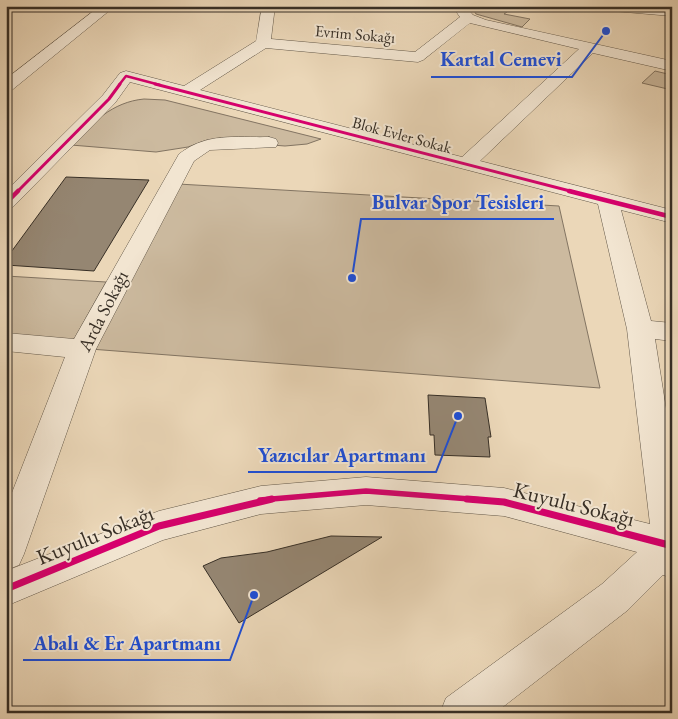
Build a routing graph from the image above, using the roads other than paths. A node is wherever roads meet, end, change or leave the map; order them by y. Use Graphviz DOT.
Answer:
graph roads {
  1 [pos="109,6"];
  2 [pos="269,6"];
  3 [pos="601,6"];
  4 [pos="463,12"];
  5 [pos="672,12"];
  6 [pos="263,43"];
  7 [pos="588,48"];
  8 [pos="672,66"];
  9 [pos="6,88"];
  10 [pos="186,92"];
  11 [pos="269,143"];
  12 [pos="465,165"];
  13 [pos="607,199"];
  14 [pos="6,203"];
  15 [pos="672,216"];
  16 [pos="640,329"];
  17 [pos="672,332"];
  18 [pos="6,342"];
  19 [pos="82,349"];
  20 [pos="6,554"];
  21 [pos="671,554"];
  22 [pos="6,589"];
  23 [pos="461,713"];
  1 -- 9 [label="street"];
  2 -- 6 [label="street"];
  3 -- 5 [label="street"];
  4 -- 6 [label="street, Evrim Sokağı"];
  4 -- 7 [label="street"];
  6 -- 10 [label="street"];
  7 -- 8 [label="street"];
  7 -- 12 [label="street"];
  10 -- 12 [label="street, Blok Evler Sokak"];
  10 -- 14 [label="street, Blok Evler Sokak"];
  11 -- 19 [label="street, Arda Sokağı"];
  12 -- 13 [label="street, Blok Evler Sokak"];
  13 -- 15 [label="street, Blok Evler Sokak"];
  13 -- 16 [label="street"];
  16 -- 17 [label="street"];
  16 -- 21 [label="street"];
  18 -- 19 [label="street"];
  19 -- 20 [label="street, Arda Sokağı"];
  21 -- 22 [label="street, Kuyulu Sokağı"];
  21 -- 23 [label="street"];
}
